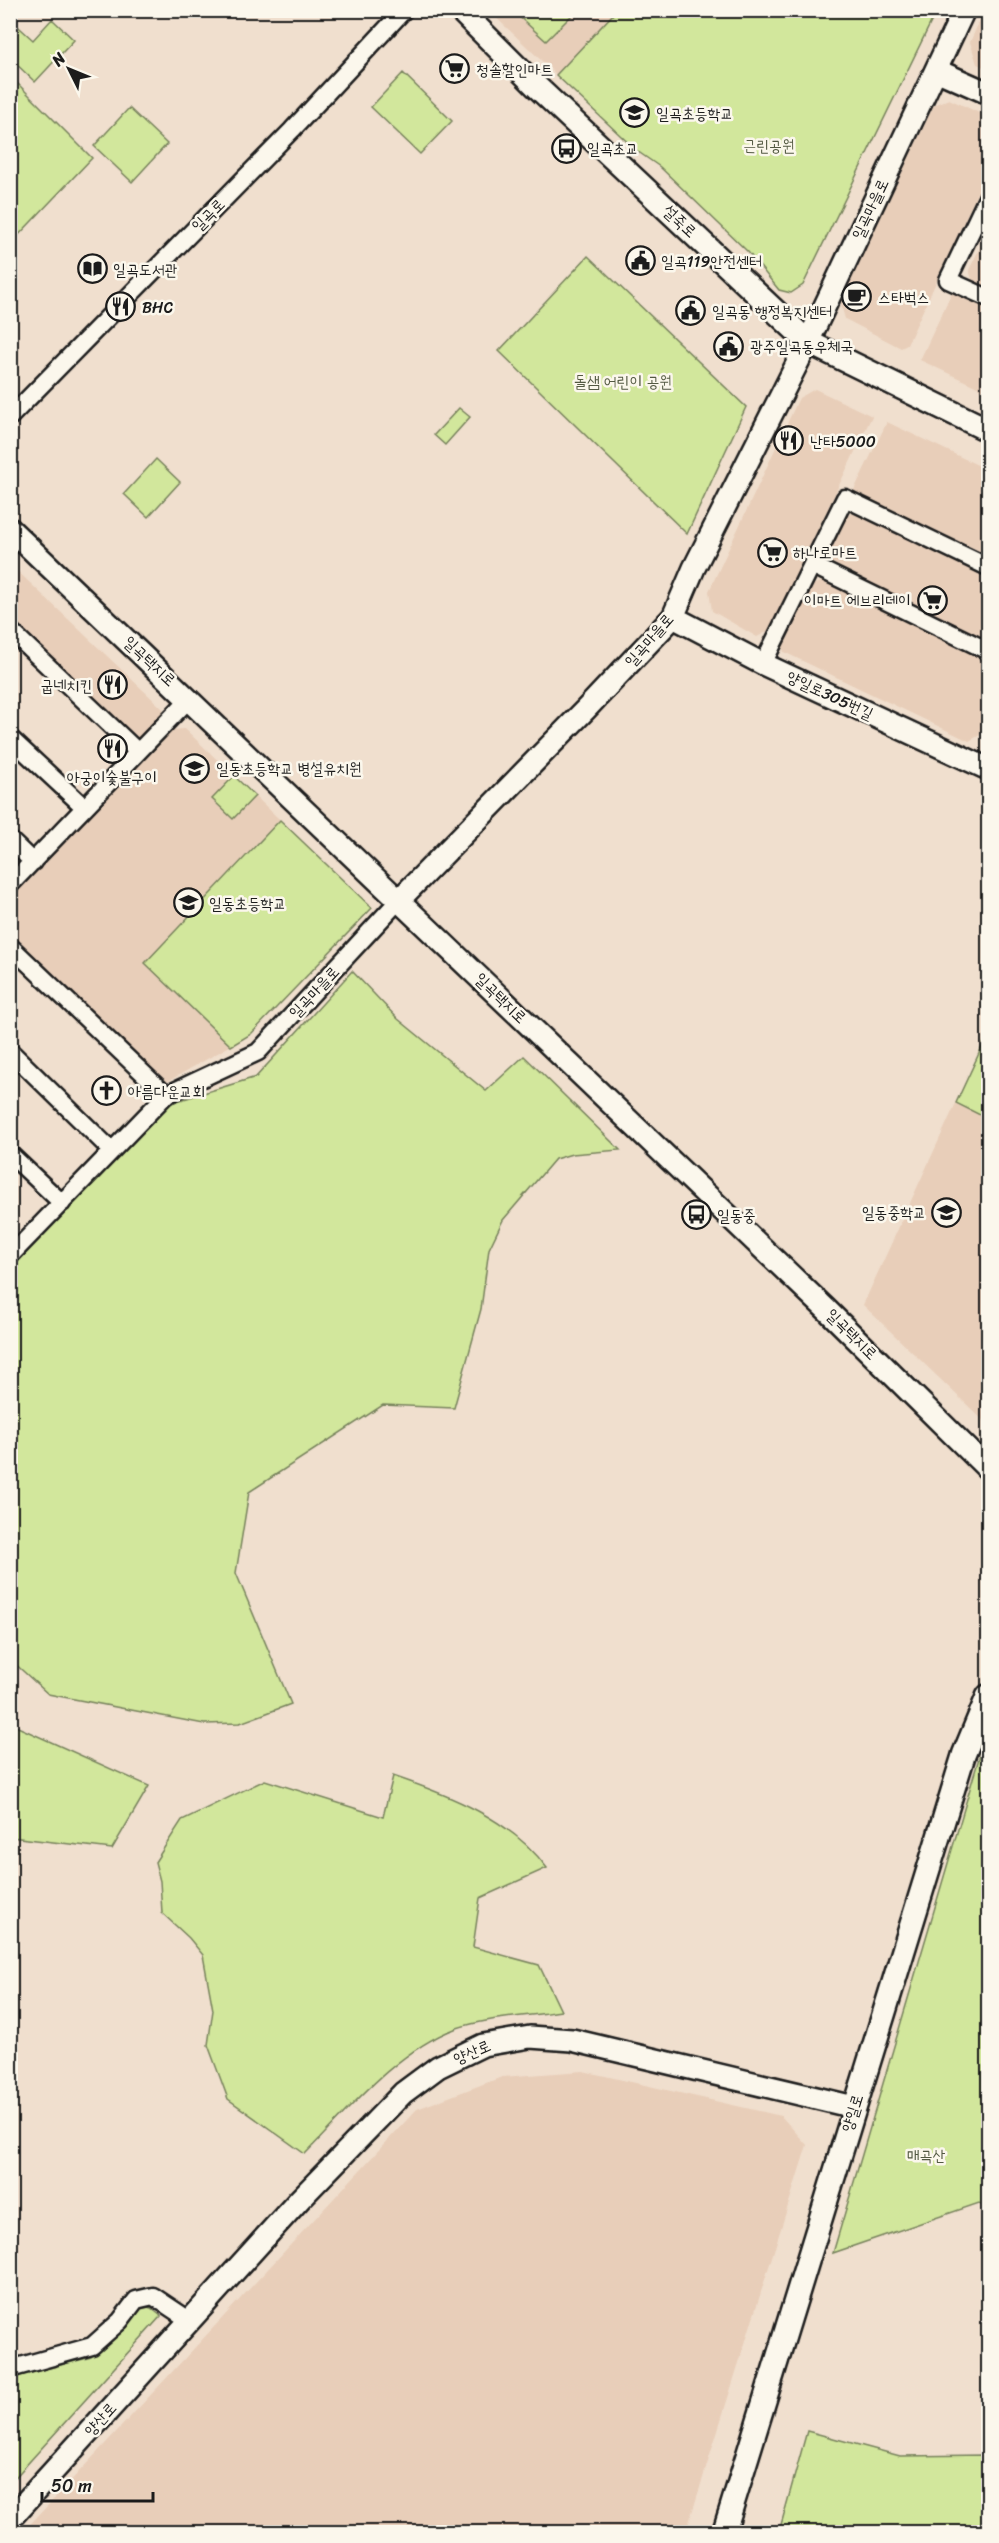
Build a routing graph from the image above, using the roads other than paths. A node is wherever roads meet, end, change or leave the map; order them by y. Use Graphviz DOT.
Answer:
graph roads {
  1 [pos="404,10"];
  2 [pos="460,10"];
  3 [pos="964,10"];
  4 [pos="936,70"];
  5 [pos="988,93"];
  6 [pos="986,206"];
  7 [pos="988,298"];
  8 [pos="808,342"];
  9 [pos="10,417"];
  10 [pos="988,430"];
  11 [pos="10,529"];
  12 [pos="812,565"];
  13 [pos="988,567"];
  14 [pos="673,617"];
  15 [pos="10,630"];
  16 [pos="988,651"];
  17 [pos="763,664"];
  18 [pos="190,698"];
  19 [pos="10,738"];
  20 [pos="137,751"];
  21 [pos="988,767"];
  22 [pos="84,807"];
  23 [pos="10,840"];
  24 [pos="33,862"];
  25 [pos="10,885"];
  26 [pos="399,900"];
  27 [pos="10,946"];
  28 [pos="10,1051"];
  29 [pos="166,1095"];
  30 [pos="112,1151"];
  31 [pos="10,1154"];
  32 [pos="62,1203"];
  33 [pos="10,1256"];
  34 [pos="988,1469"];
  35 [pos="988,1696"];
  36 [pos="854,2107"];
  37 [pos="189,2320"];
  38 [pos="10,2369"];
  39 [pos="10,2518"];
  40 [pos="724,2532"];
  1 -- 9 [label="street, 일곡로"];
  2 -- 8 [label="main road, 설죽로"];
  3 -- 4 [label="street, 일곡마을로"];
  4 -- 5 [label="street"];
  4 -- 8 [label="street, 일곡마을로"];
  6 -- 7 [label="street"];
  8 -- 10 [label="main road, 설죽로"];
  8 -- 14 [label="street, 일곡마을로"];
  11 -- 18 [label="street, 일곡택지로"];
  12 -- 13 [label="street"];
  12 -- 16 [label="street"];
  12 -- 17 [label="street"];
  14 -- 17 [label="street, 양일로305번길"];
  14 -- 26 [label="street, 일곡마을로"];
  15 -- 20 [label="street"];
  17 -- 21 [label="street, 양일로305번길"];
  18 -- 20 [label="street"];
  18 -- 26 [label="street, 일곡택지로"];
  19 -- 22 [label="street"];
  20 -- 22 [label="street"];
  22 -- 24 [label="street"];
  23 -- 24 [label="street"];
  24 -- 25 [label="street"];
  26 -- 29 [label="street, 일곡마을로"];
  26 -- 34 [label="street, 일곡택지로"];
  27 -- 29 [label="street"];
  28 -- 30 [label="street"];
  29 -- 30 [label="street, 일곡마을로"];
  30 -- 32 [label="street, 일곡마을로"];
  31 -- 32 [label="street"];
  32 -- 33 [label="street, 일곡마을로"];
  35 -- 36 [label="main road, 양일로"];
  36 -- 37 [label="street, 양산로"];
  36 -- 40 [label="main road, 양일로"];
  37 -- 38 [label="street"];
  37 -- 39 [label="street, 양산로"];
}
